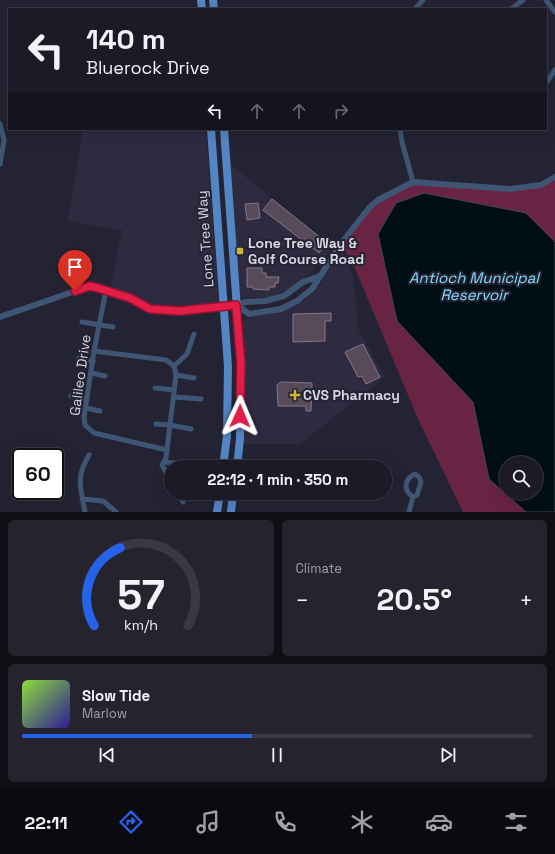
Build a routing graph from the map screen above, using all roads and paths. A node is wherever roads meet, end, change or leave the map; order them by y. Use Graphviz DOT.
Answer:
graph roads {
  1 [pos="423,0"];
  2 [pos="523,0"];
  3 [pos="546,0"];
  4 [pos="416,8"];
  5 [pos="512,8"];
  6 [pos="555,12"];
  7 [pos="555,70"];
  8 [pos="547,82"];
  9 [pos="0,124"];
  10 [pos="211,130"];
  11 [pos="224,130"];
  12 [pos="400,130"];
  13 [pos="0,164"];
  14 [pos="555,177"];
  15 [pos="413,182"];
  16 [pos="320,276"];
  17 [pos="106,290"];
  18 [pos="236,305"];
  19 [pos="223,307"];
  20 [pos="0,317"];
  21 [pos="82,322"];
  22 [pos="99,325"];
  23 [pos="113,327"];
  24 [pos="194,334"];
  25 [pos="94,351"];
  26 [pos="79,358"];
  27 [pos="93,362"];
  28 [pos="174,366"];
  29 [pos="91,373"];
  30 [pos="176,375"];
  31 [pos="105,376"];
  32 [pos="194,378"];
  33 [pos="155,388"];
  34 [pos="174,390"];
  35 [pos="71,396"];
  36 [pos="174,397"];
  37 [pos="87,398"];
  38 [pos="201,399"];
  39 [pos="86,408"];
  40 [pos="100,411"];
  41 [pos="156,424"];
  42 [pos="170,425"];
  43 [pos="191,429"];
  44 [pos="167,450"];
  45 [pos="89,455"];
  46 [pos="224,460"];
  47 [pos="238,460"];
  48 [pos="162,464"];
  49 [pos="164,468"];
  50 [pos="412,497"];
  51 [pos="83,499"];
  52 [pos="219,500"];
  53 [pos="232,500"];
  54 [pos="85,512"];
  55 [pos="116,512"];
  56 [pos="217,512"];
  57 [pos="231,512"];
  58 [pos="409,512"];
  1 -- 4 [label="street"];
  2 -- 5 [label="street"];
  3 -- 6 [label="street"];
  7 -- 8 [label="street"];
  9 -- 13 [label="street"];
  10 -- 19 [label="main road, Lone Tree Way"];
  11 -- 18 [label="main road, Lone Tree Way"];
  12 -- 15 [label="street"];
  14 -- 15 [label="street"];
  15 -- 16 [label="street"];
  16 -- 18 [label="street"];
  16 -- 18 [label="street"];
  17 -- 19 [label="street"];
  17 -- 20 [label="street"];
  17 -- 22 [label="street, Galileo Drive"];
  18 -- 19 [label="street"];
  18 -- 47 [label="main road, Lone Tree Way"];
  19 -- 46 [label="main road, Lone Tree Way"];
  21 -- 22 [label="street"];
  22 -- 23 [label="street"];
  22 -- 25 [label="street, Galileo Drive"];
  24 -- 28 [label="street"];
  25 -- 27 [label="street, Galileo Drive"];
  25 -- 28 [label="street"];
  26 -- 27 [label="street"];
  27 -- 29 [label="street, Galileo Drive"];
  28 -- 30 [label="street"];
  29 -- 31 [label="street"];
  29 -- 37 [label="street, Galileo Drive"];
  30 -- 32 [label="street"];
  30 -- 34 [label="street"];
  33 -- 34 [label="street"];
  34 -- 36 [label="street"];
  35 -- 37 [label="street"];
  36 -- 38 [label="street"];
  36 -- 42 [label="street"];
  37 -- 39 [label="street, Galileo Drive"];
  39 -- 40 [label="street"];
  39 -- 44 [label="street, Galileo Drive"];
  41 -- 42 [label="street"];
  42 -- 43 [label="street"];
  42 -- 44 [label="street"];
  44 -- 48 [label="street"];
  45 -- 51 [label="street"];
  48 -- 49 [label="street"];
  50 -- 58 [label="street"];
  51 -- 54 [label="street"];
  51 -- 55 [label="street"];
  52 -- 56 [label="main road"];
  53 -- 57 [label="main road"];
}
